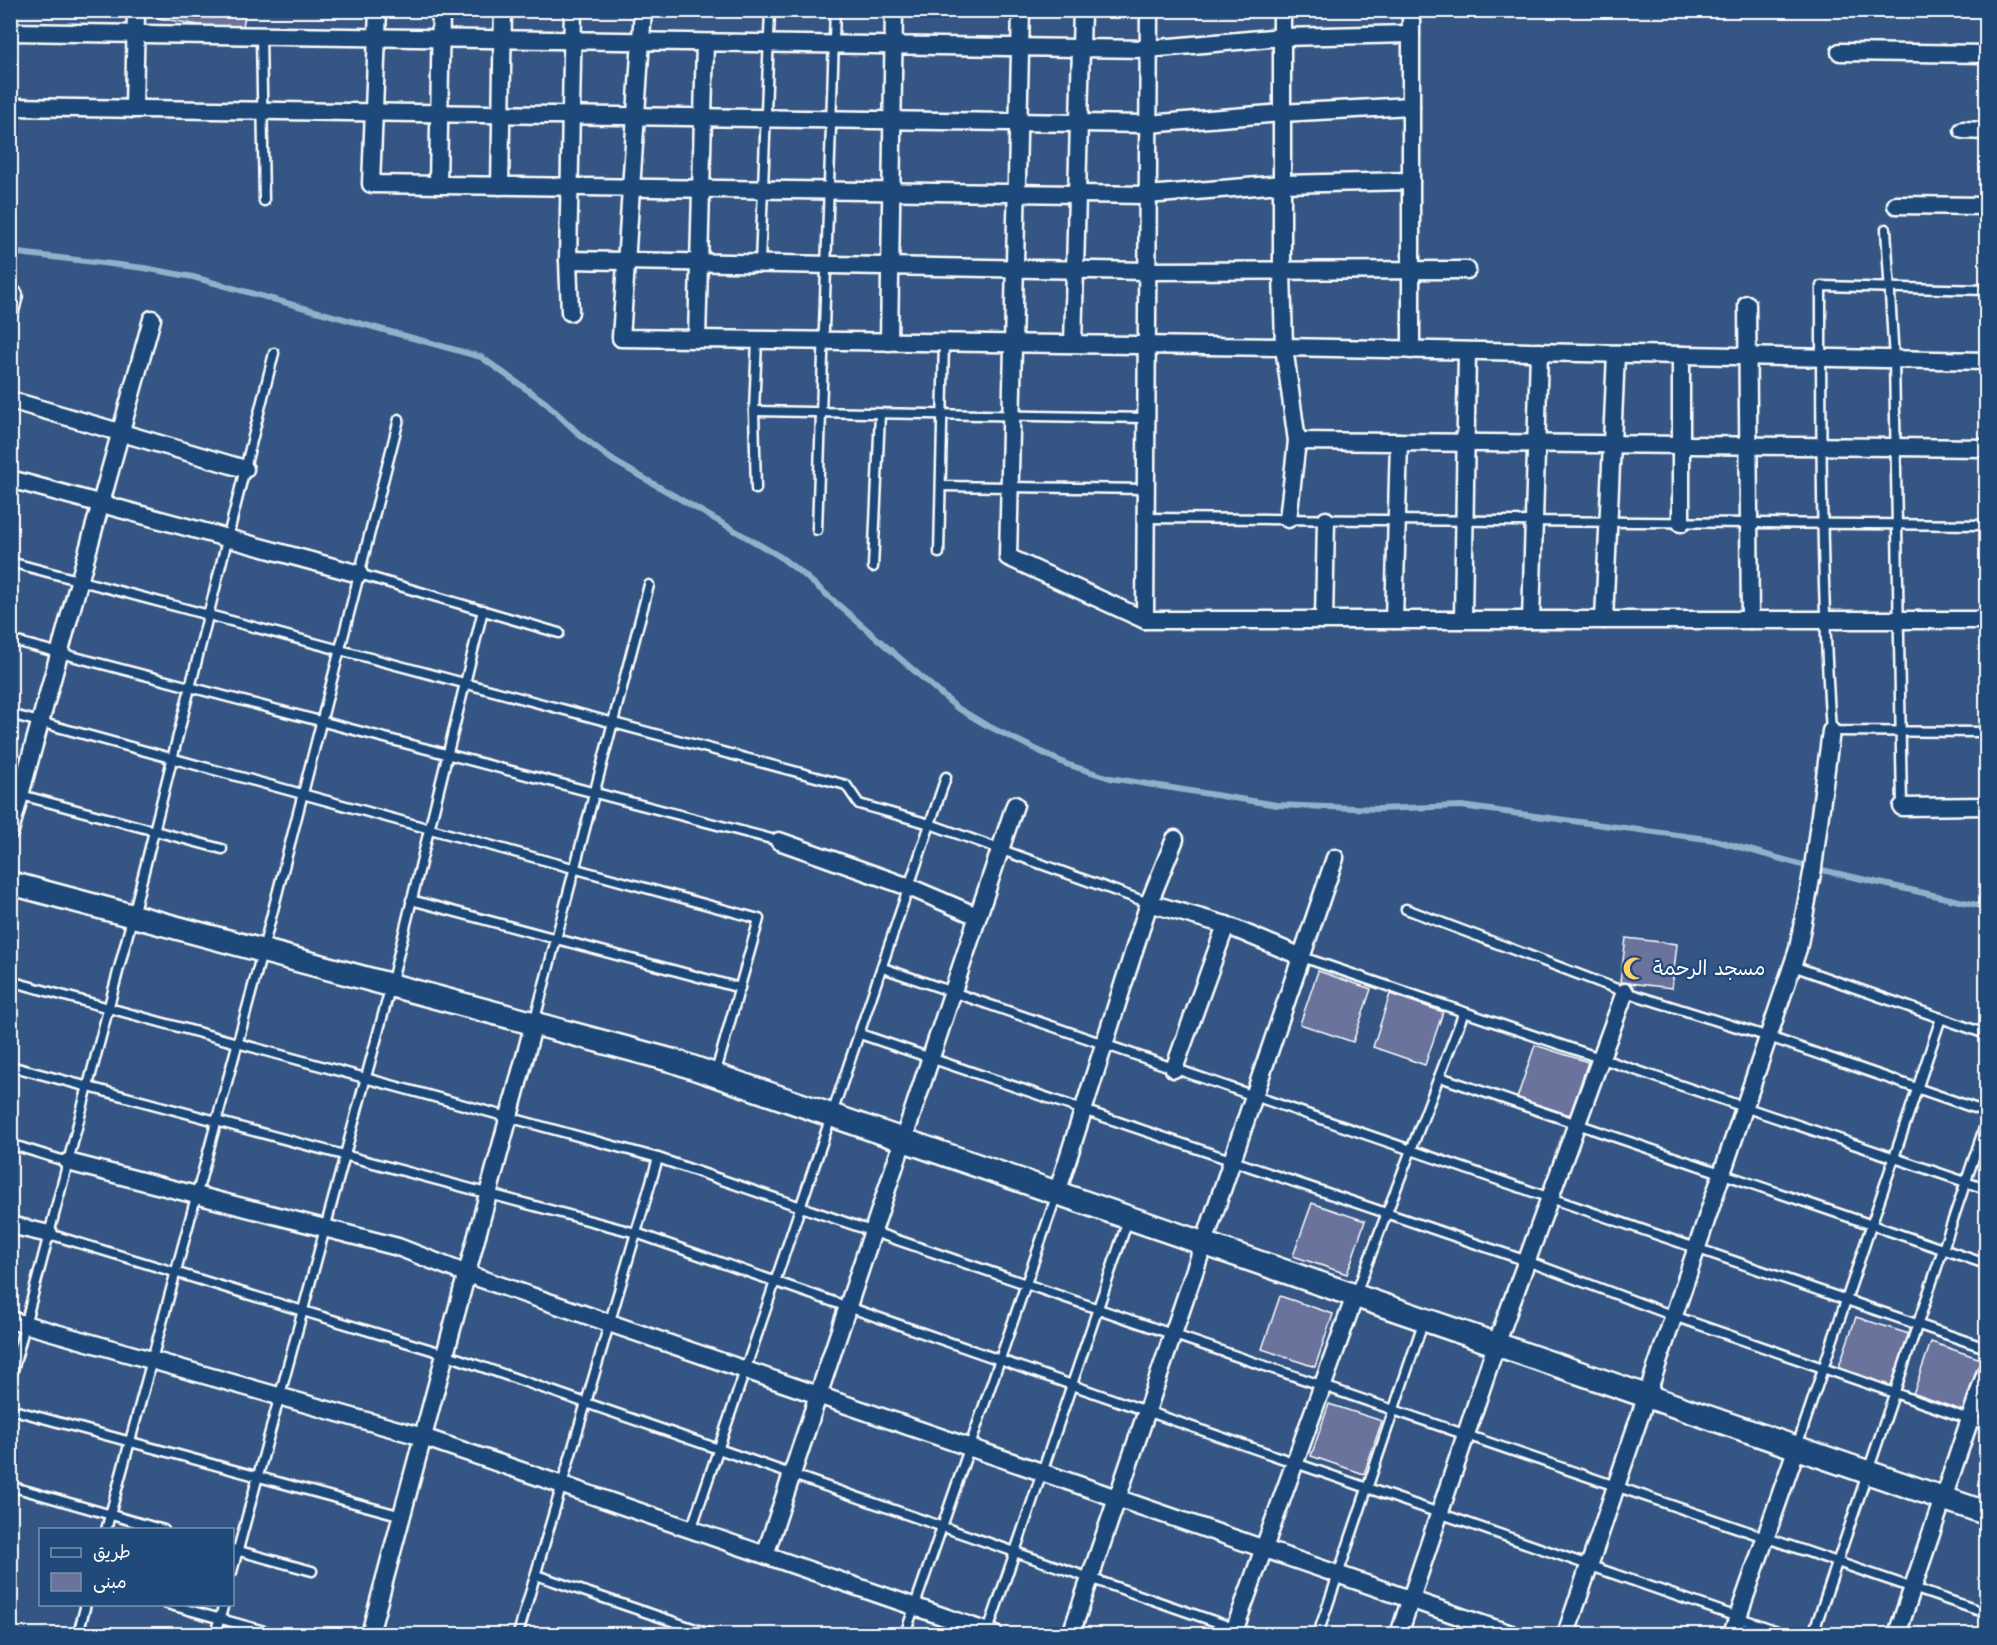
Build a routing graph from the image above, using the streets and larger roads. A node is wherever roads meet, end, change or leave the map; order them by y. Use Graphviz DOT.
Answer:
graph roads {
  1 [pos="136,10"];
  2 [pos="378,10"];
  3 [pos="441,10"];
  4 [pos="503,10"];
  5 [pos="573,10"];
  6 [pos="643,10"];
  7 [pos="894,10"];
  8 [pos="1021,10"];
  9 [pos="1082,10"];
  10 [pos="1149,10"];
  11 [pos="1282,10"];
  12 [pos="1411,10"];
  13 [pos="10,32"];
  14 [pos="136,34"];
  15 [pos="1411,34"];
  16 [pos="1282,37"];
  17 [pos="377,38"];
  18 [pos="441,39"];
  19 [pos="502,40"];
  20 [pos="572,41"];
  21 [pos="641,42"];
  22 [pos="705,43"];
  23 [pos="893,45"];
  24 [pos="1020,47"];
  25 [pos="1081,48"];
  26 [pos="1148,49"];
  27 [pos="1840,52"];
  28 [pos="1986,54"];
  29 [pos="1411,106"];
  30 [pos="10,107"];
  31 [pos="134,109"];
  32 [pos="374,112"];
  33 [pos="1281,112"];
  34 [pos="439,113"];
  35 [pos="501,115"];
  36 [pos="571,116"];
  37 [pos="636,116"];
  38 [pos="703,117"];
  39 [pos="892,120"];
  40 [pos="1019,122"];
  41 [pos="1079,123"];
  42 [pos="1148,124"];
  43 [pos="1963,130"];
  44 [pos="1986,131"];
  45 [pos="1411,181"];
  46 [pos="1282,184"];
  47 [pos="438,185"];
  48 [pos="500,186"];
  49 [pos="570,187"];
  50 [pos="631,188"];
  51 [pos="701,189"];
  52 [pos="891,191"];
  53 [pos="1017,193"];
  54 [pos="1077,194"];
  55 [pos="1148,195"];
  56 [pos="1896,205"];
  57 [pos="1986,206"];
  58 [pos="568,260"];
  59 [pos="626,261"];
  60 [pos="699,262"];
  61 [pos="890,266"];
  62 [pos="1015,269"];
  63 [pos="1075,270"];
  64 [pos="1411,270"];
  65 [pos="1467,270"];
  66 [pos="1147,271"];
  67 [pos="1282,271"];
  68 [pos="1747,304"];
  69 [pos="570,312"];
  70 [pos="152,319"];
  71 [pos="697,339"];
  72 [pos="889,342"];
  73 [pos="1013,343"];
  74 [pos="1073,344"];
  75 [pos="1147,345"];
  76 [pos="1284,347"];
  77 [pos="1411,350"];
  78 [pos="1467,351"];
  79 [pos="1539,352"];
  80 [pos="1616,354"];
  81 [pos="1681,355"];
  82 [pos="1748,356"];
  83 [pos="1986,361"];
  84 [pos="10,400"];
  85 [pos="121,431"];
  86 [pos="1297,441"];
  87 [pos="1399,442"];
  88 [pos="1466,443"];
  89 [pos="1536,443"];
  90 [pos="1612,444"];
  91 [pos="1681,445"];
  92 [pos="1749,446"];
  93 [pos="1986,448"];
  94 [pos="245,469"];
  95 [pos="10,479"];
  96 [pos="101,502"];
  97 [pos="1288,519"];
  98 [pos="1326,520"];
  99 [pos="1681,523"];
  100 [pos="359,574"];
  101 [pos="1145,620"];
  102 [pos="1324,620"];
  103 [pos="1394,620"];
  104 [pos="1463,620"];
  105 [pos="1531,620"];
  106 [pos="1604,620"];
  107 [pos="1750,620"];
  108 [pos="1986,620"];
  109 [pos="1831,731"];
  110 [pos="16,794"];
  111 [pos="1015,805"];
  112 [pos="1986,806"];
  113 [pos="1902,807"];
  114 [pos="10,831"];
  115 [pos="1174,839"];
  116 [pos="779,841"];
  117 [pos="1335,858"];
  118 [pos="10,883"];
  119 [pos="1149,903"];
  120 [pos="978,916"];
  121 [pos="1226,925"];
  122 [pos="1302,957"];
  123 [pos="1625,992"];
  124 [pos="534,1023"];
  125 [pos="1174,1069"];
  126 [pos="903,1140"];
  127 [pos="69,1161"];
  128 [pos="1057,1193"];
  129 [pos="10,1225"];
  130 [pos="49,1234"];
  131 [pos="1204,1244"];
  132 [pos="467,1274"];
  133 [pos="1355,1296"];
  134 [pos="18,1323"];
  135 [pos="1496,1345"];
  136 [pos="1986,1372"];
  137 [pos="818,1395"];
  138 [pos="1646,1397"];
  139 [pos="1978,1422"];
  140 [pos="423,1437"];
  141 [pos="1796,1450"];
  142 [pos="1117,1498"];
  143 [pos="1944,1498"];
  144 [pos="1986,1514"];
  145 [pos="1263,1549"];
  146 [pos="765,1555"];
  147 [pos="1410,1600"];
  148 [pos="1239,1633"];
  149 [pos="990,1634"];
  150 [pos="370,1635"];
  151 [pos="1071,1635"];
  152 [pos="1399,1635"];
  153 [pos="1510,1635"];
  154 [pos="1566,1635"];
  155 [pos="1732,1635"];
  156 [pos="1898,1635"];
  1 -- 14 [label="street"];
  2 -- 17 [label="street"];
  3 -- 18 [label="street"];
  4 -- 19 [label="street"];
  5 -- 20 [label="street"];
  6 -- 21 [label="street"];
  7 -- 23 [label="street"];
  8 -- 24 [label="street"];
  9 -- 25 [label="street"];
  10 -- 26 [label="street"];
  11 -- 16 [label="street"];
  12 -- 15 [label="street"];
  13 -- 14 [label="street"];
  14 -- 17 [label="street"];
  14 -- 31 [label="street"];
  15 -- 16 [label="street"];
  15 -- 29 [label="street"];
  16 -- 26 [label="street"];
  16 -- 33 [label="street"];
  17 -- 18 [label="street"];
  17 -- 32 [label="street"];
  18 -- 19 [label="street"];
  18 -- 34 [label="street"];
  19 -- 20 [label="street"];
  19 -- 35 [label="street"];
  20 -- 21 [label="street"];
  20 -- 36 [label="street"];
  21 -- 22 [label="street"];
  21 -- 37 [label="street"];
  22 -- 23 [label="street"];
  22 -- 38 [label="street"];
  23 -- 24 [label="street"];
  23 -- 39 [label="street"];
  24 -- 25 [label="street"];
  24 -- 40 [label="street"];
  25 -- 26 [label="street"];
  25 -- 41 [label="street"];
  26 -- 42 [label="street"];
  27 -- 28 [label="street"];
  29 -- 33 [label="street"];
  29 -- 45 [label="street"];
  30 -- 31 [label="street"];
  31 -- 32 [label="street"];
  32 -- 34 [label="street"];
  32 -- 47 [label="street"];
  33 -- 42 [label="street"];
  33 -- 46 [label="street"];
  34 -- 35 [label="street"];
  34 -- 47 [label="street"];
  35 -- 36 [label="street"];
  35 -- 48 [label="street"];
  36 -- 37 [label="street"];
  36 -- 49 [label="street"];
  37 -- 38 [label="street"];
  37 -- 50 [label="street"];
  38 -- 39 [label="street"];
  38 -- 51 [label="street"];
  39 -- 40 [label="street"];
  39 -- 52 [label="street"];
  40 -- 41 [label="street"];
  40 -- 53 [label="street"];
  41 -- 42 [label="street"];
  41 -- 54 [label="street"];
  42 -- 55 [label="street"];
  43 -- 44 [label="street"];
  45 -- 46 [label="street"];
  45 -- 64 [label="street"];
  46 -- 55 [label="street"];
  46 -- 67 [label="street"];
  47 -- 48 [label="street"];
  48 -- 49 [label="street"];
  49 -- 50 [label="street"];
  49 -- 58 [label="street"];
  50 -- 51 [label="street"];
  50 -- 59 [label="street"];
  51 -- 52 [label="street"];
  51 -- 60 [label="street"];
  52 -- 53 [label="street"];
  52 -- 61 [label="street"];
  53 -- 54 [label="street"];
  53 -- 62 [label="street"];
  54 -- 55 [label="street"];
  54 -- 63 [label="street"];
  55 -- 66 [label="street"];
  56 -- 57 [label="street"];
  58 -- 59 [label="street"];
  58 -- 69 [label="street"];
  59 -- 60 [label="street"];
  59 -- 71 [label="street"];
  60 -- 61 [label="street"];
  60 -- 71 [label="street"];
  61 -- 62 [label="street"];
  61 -- 72 [label="street"];
  62 -- 63 [label="street"];
  62 -- 73 [label="street"];
  63 -- 66 [label="street"];
  63 -- 74 [label="street"];
  64 -- 65 [label="street"];
  64 -- 67 [label="street"];
  64 -- 77 [label="street"];
  66 -- 67 [label="street"];
  66 -- 75 [label="street"];
  67 -- 76 [label="street"];
  68 -- 82 [label="street"];
  70 -- 85 [label="street"];
  71 -- 72 [label="street"];
  72 -- 73 [label="street"];
  73 -- 74 [label="street"];
  73 -- 101 [label="street"];
  74 -- 75 [label="street"];
  75 -- 76 [label="street"];
  75 -- 101 [label="street"];
  76 -- 77 [label="street"];
  76 -- 86 [label="street"];
  77 -- 78 [label="street"];
  78 -- 79 [label="street"];
  78 -- 88 [label="street"];
  79 -- 80 [label="street"];
  79 -- 89 [label="street"];
  80 -- 81 [label="street"];
  80 -- 90 [label="street"];
  81 -- 82 [label="street"];
  81 -- 91 [label="street"];
  82 -- 83 [label="street"];
  82 -- 92 [label="street"];
  84 -- 85 [label="street"];
  85 -- 94 [label="street"];
  85 -- 96 [label="street"];
  86 -- 87 [label="street"];
  86 -- 97 [label="street"];
  87 -- 88 [label="street"];
  87 -- 103 [label="street"];
  88 -- 89 [label="street"];
  88 -- 104 [label="street"];
  89 -- 90 [label="street"];
  89 -- 105 [label="street"];
  90 -- 91 [label="street"];
  90 -- 106 [label="street"];
  91 -- 92 [label="street"];
  91 -- 99 [label="street"];
  92 -- 93 [label="street"];
  92 -- 107 [label="street"];
  95 -- 96 [label="street"];
  96 -- 100 [label="street"];
  96 -- 110 [label="street"];
  98 -- 102 [label="street"];
  101 -- 102 [label="street"];
  102 -- 103 [label="street"];
  103 -- 104 [label="street"];
  104 -- 105 [label="street"];
  105 -- 106 [label="street"];
  106 -- 107 [label="street"];
  107 -- 108 [label="street"];
  109 -- 138 [label="street"];
  110 -- 114 [label="street"];
  111 -- 120 [label="street"];
  112 -- 113 [label="street"];
  115 -- 119 [label="street"];
  116 -- 120 [label="street"];
  117 -- 122 [label="street"];
  118 -- 124 [label="street"];
  119 -- 121 [label="street"];
  119 -- 128 [label="street"];
  120 -- 126 [label="street"];
  121 -- 122 [label="street"];
  121 -- 125 [label="street"];
  122 -- 131 [label="street"];
  123 -- 135 [label="street"];
  124 -- 126 [label="street"];
  124 -- 132 [label="street"];
  126 -- 128 [label="street"];
  126 -- 137 [label="street"];
  127 -- 132 [label="street"];
  128 -- 131 [label="street"];
  129 -- 130 [label="street"];
  131 -- 133 [label="street"];
  131 -- 142 [label="street"];
  132 -- 137 [label="street"];
  132 -- 140 [label="street"];
  133 -- 135 [label="street"];
  133 -- 145 [label="street"];
  134 -- 140 [label="street"];
  135 -- 138 [label="street"];
  135 -- 147 [label="street"];
  136 -- 139 [label="street"];
  137 -- 142 [label="street"];
  137 -- 146 [label="street"];
  138 -- 141 [label="street"];
  138 -- 154 [label="street"];
  139 -- 143 [label="street"];
  140 -- 146 [label="street"];
  140 -- 150 [label="street"];
  141 -- 143 [label="street"];
  141 -- 155 [label="street"];
  142 -- 145 [label="street"];
  142 -- 151 [label="street"];
  143 -- 144 [label="street"];
  143 -- 156 [label="street"];
  145 -- 147 [label="street"];
  145 -- 148 [label="street"];
  146 -- 149 [label="street"];
  147 -- 152 [label="street"];
  147 -- 153 [label="street"];
}
